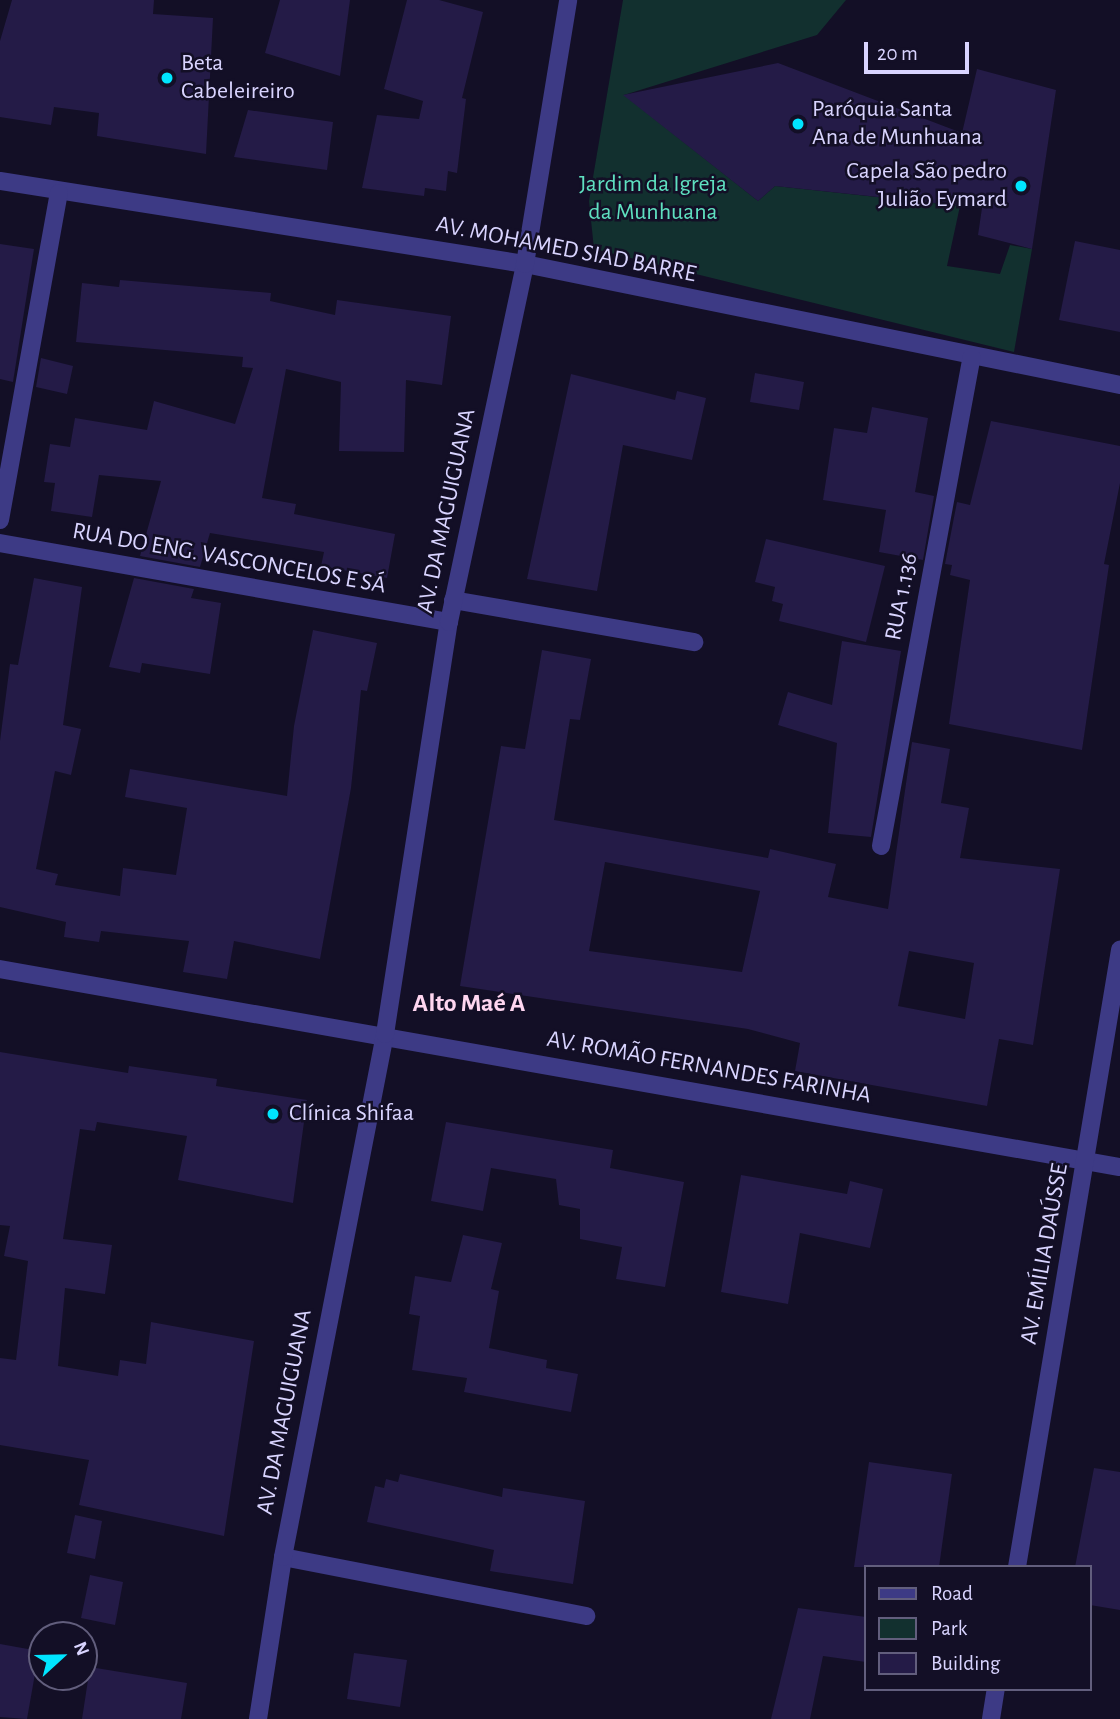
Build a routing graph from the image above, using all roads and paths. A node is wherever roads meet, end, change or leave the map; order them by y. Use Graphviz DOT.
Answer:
graph roads {
  1 [pos="568,0"];
  2 [pos="0,181"];
  3 [pos="59,193"];
  4 [pos="525,264"];
  5 [pos="972,357"];
  6 [pos="1120,385"];
  7 [pos="0,520"];
  8 [pos="0,543"];
  9 [pos="453,600"];
  10 [pos="449,622"];
  11 [pos="694,642"];
  12 [pos="881,846"];
  13 [pos="1120,950"];
  14 [pos="0,969"];
  15 [pos="385,1034"];
  16 [pos="1086,1160"];
  17 [pos="1120,1167"];
  18 [pos="282,1557"];
  19 [pos="1017,1565"];
  20 [pos="586,1616"];
  21 [pos="996,1691"];
  22 [pos="258,1719"];
  23 [pos="991,1719"];
  1 -- 4 [label="street, AV. DA MAGUIGUANA"];
  2 -- 3 [label="street, AV. MOHAMED SIAD BARRE"];
  3 -- 4 [label="street, AV. MOHAMED SIAD BARRE"];
  3 -- 7 [label="street"];
  4 -- 5 [label="street, AV. MOHAMED SIAD BARRE"];
  4 -- 9 [label="street, AV. DA MAGUIGUANA"];
  5 -- 6 [label="street, AV. MOHAMED SIAD BARRE"];
  5 -- 12 [label="street, RUA 1.136"];
  8 -- 10 [label="street, RUA DO ENG. VASCONCELOS E SÁ"];
  9 -- 10 [label="street, AV. DA MAGUIGUANA"];
  9 -- 11 [label="street"];
  10 -- 15 [label="street, AV. DA MAGUIGUANA"];
  13 -- 16 [label="street, AV. EMÍLIA DAÚSSE"];
  14 -- 15 [label="street, AV. ROMÃO FERNANDES FARINHA"];
  15 -- 16 [label="street, AV. ROMÃO FERNANDES FARINHA"];
  15 -- 18 [label="street, AV. DA MAGUIGUANA"];
  16 -- 17 [label="street, AV. ROMÃO FERNANDES FARINHA"];
  16 -- 19 [label="street, AV. EMÍLIA DAÚSSE"];
  18 -- 20 [label="street"];
  18 -- 22 [label="street, AV. DA MAGUIGUANA"];
  21 -- 23 [label="street"];
}
